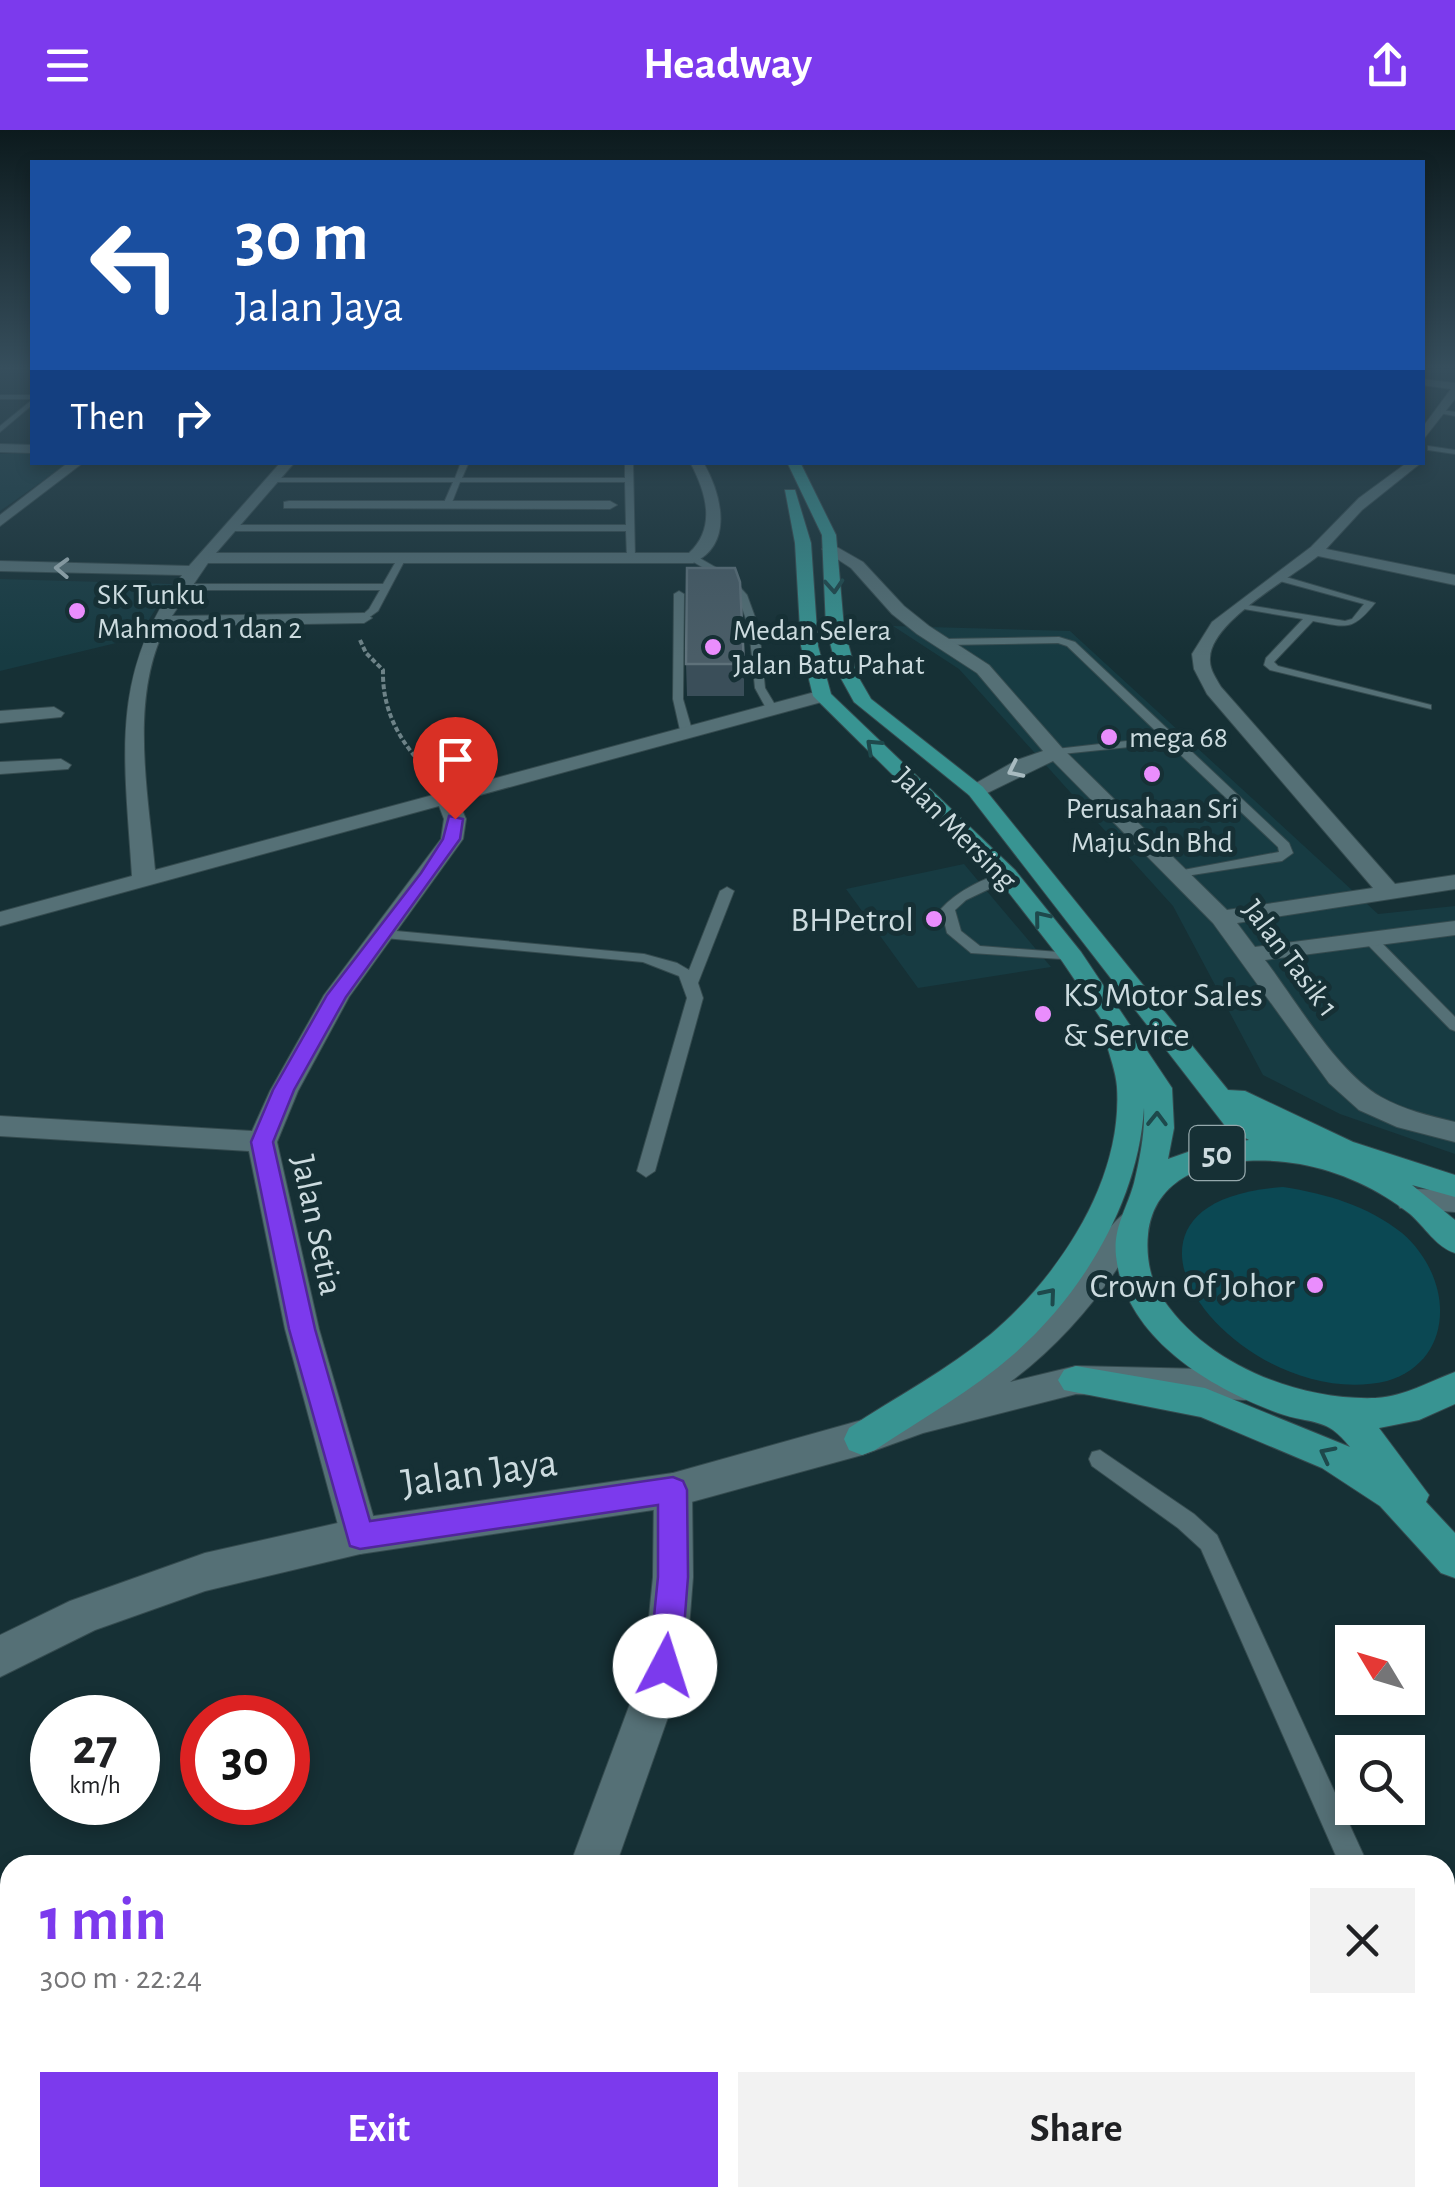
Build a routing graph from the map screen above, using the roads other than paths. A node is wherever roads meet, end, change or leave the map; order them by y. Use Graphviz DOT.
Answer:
graph roads {
  1 [pos="74,465"];
  2 [pos="286,465"];
  3 [pos="464,465"];
  4 [pos="629,465"];
  5 [pos="697,465"];
  6 [pos="775,465"];
  7 [pos="794,465"];
  8 [pos="1393,465"];
  9 [pos="1413,465"];
  10 [pos="274,480"];
  11 [pos="458,480"];
  12 [pos="630,480"];
  13 [pos="1372,495"];
  14 [pos="290,505"];
  15 [pos="446,505"];
  16 [pos="610,505"];
  17 [pos="0,522"];
  18 [pos="232,528"];
  19 [pos="436,528"];
  20 [pos="631,528"];
  21 [pos="830,548"];
  22 [pos="1316,551"];
  23 [pos="402,558"];
  24 [pos="424,558"];
  25 [pos="632,558"];
  26 [pos="693,558"];
  27 [pos="200,565"];
  28 [pos="0,566"];
  29 [pos="1279,578"];
  30 [pos="1455,580"];
  31 [pos="183,587"];
  32 [pos="386,587"];
  33 [pos="680,594"];
  34 [pos="1244,606"];
  35 [pos="364,618"];
  36 [pos="1308,619"];
  37 [pos="162,621"];
  38 [pos="945,642"];
  39 [pos="822,696"];
  40 [pos="1427,707"];
  41 [pos="771,708"];
  42 [pos="54,713"];
  43 [pos="0,717"];
  44 [pos="686,730"];
  45 [pos="1171,739"];
  46 [pos="1056,753"];
  47 [pos="61,765"];
  48 [pos="0,768"];
  49 [pos="976,792"];
  50 [pos="455,797"];
  51 [pos="1007,875"];
  52 [pos="1178,875"];
  53 [pos="144,880"];
  54 [pos="1455,882"];
  55 [pos="727,890"];
  56 [pos="1389,892"];
  57 [pos="1222,918"];
  58 [pos="0,920"];
  59 [pos="1455,928"];
  60 [pos="386,934"];
  61 [pos="1370,940"];
  62 [pos="1250,955"];
  63 [pos="1072,957"];
  64 [pos="693,980"];
  65 [pos="1113,1018"];
  66 [pos="1453,1022"];
  67 [pos="1206,1082"];
  68 [pos="0,1126"];
  69 [pos="1455,1132"];
  70 [pos="262,1142"];
  71 [pos="1292,1152"];
  72 [pos="646,1171"];
  73 [pos="1455,1186"];
  74 [pos="1148,1188"];
  75 [pos="1411,1200"];
  76 [pos="1455,1201"];
  77 [pos="1130,1222"];
  78 [pos="1455,1241"];
  79 [pos="1076,1380"];
  80 [pos="1245,1385"];
  81 [pos="1454,1391"];
  82 [pos="1345,1413"];
  83 [pos="922,1418"];
  84 [pos="862,1439"];
  85 [pos="1100,1459"];
  86 [pos="673,1490"];
  87 [pos="360,1536"];
  88 [pos="1455,1556"];
  89 [pos="0,1658"];
  90 [pos="598,1855"];
  91 [pos="1350,1855"];
  1 -- 17 [label="street"];
  2 -- 10 [label="street"];
  3 -- 11 [label="lane"];
  4 -- 12 [label="lane"];
  5 -- 26 [label="street"];
  6 -- 39 [label="highway"];
  7 -- 21 [label="highway"];
  8 -- 13 [label="street"];
  9 -- 13 [label="street"];
  10 -- 11 [label="lane"];
  10 -- 18 [label="street"];
  11 -- 12 [label="lane"];
  11 -- 15 [label="lane"];
  12 -- 20 [label="lane"];
  13 -- 22 [label="street"];
  14 -- 15 [label="street"];
  15 -- 16 [label="street"];
  15 -- 19 [label="street"];
  18 -- 19 [label="lane"];
  18 -- 27 [label="street"];
  19 -- 20 [label="lane"];
  19 -- 24 [label="street"];
  20 -- 25 [label="lane"];
  21 -- 38 [label="street, Jalan Tasik 1"];
  21 -- 49 [label="highway, one-way"];
  22 -- 29 [label="street"];
  22 -- 30 [label="street"];
  23 -- 24 [label="street"];
  23 -- 27 [label="street"];
  23 -- 32 [label="lane"];
  24 -- 25 [label="street"];
  25 -- 26 [label="street"];
  26 -- 41 [label="lane"];
  27 -- 28 [label="street, one-way"];
  27 -- 31 [label="street"];
  29 -- 34 [label="street"];
  29 -- 36 [label="lane"];
  31 -- 32 [label="lane"];
  31 -- 37 [label="street"];
  32 -- 35 [label="lane"];
  33 -- 44 [label="lane"];
  34 -- 36 [label="lane"];
  34 -- 56 [label="street"];
  35 -- 37 [label="street"];
  36 -- 40 [label="lane"];
  37 -- 53 [label="street"];
  38 -- 45 [label="lane"];
  38 -- 46 [label="street, Jalan Tasik 1"];
  39 -- 41 [label="street"];
  51 -- 39 [label="highway, Jalan Mersing / 50, one-way"];
  41 -- 44 [label="street"];
  42 -- 43 [label="street"];
  44 -- 50 [label="street"];
  45 -- 46 [label="lane"];
  45 -- 52 [label="lane"];
  46 -- 49 [label="street, one-way"];
  46 -- 52 [label="street, Jalan Tasik 1"];
  47 -- 48 [label="street"];
  49 -- 67 [label="highway, 50"];
  50 -- 53 [label="street"];
  50 -- 60 [label="street, Jalan Setia"];
  63 -- 51 [label="highway, Jalan Mersing / 50, one-way"];
  51 -- 63 [label="lane"];
  52 -- 57 [label="street, Jalan Tasik 1"];
  53 -- 58 [label="street"];
  54 -- 56 [label="street"];
  55 -- 64 [label="lane"];
  56 -- 57 [label="street"];
  57 -- 62 [label="street, Jalan Tasik 1"];
  59 -- 61 [label="street"];
  60 -- 64 [label="lane"];
  60 -- 70 [label="street, Jalan Setia"];
  61 -- 62 [label="street"];
  61 -- 66 [label="lane"];
  62 -- 69 [label="street, Jalan Tasik 1"];
  63 -- 65 [label="highway, Jalan Mersing / 50"];
  64 -- 72 [label="lane"];
  74 -- 65 [label="highway, Jalan Mersing / 50, one-way"];
  84 -- 65 [label="highway, one-way"];
  67 -- 71 [label="highway, 50"];
  67 -- 73 [label="highway"];
  68 -- 70 [label="street"];
  70 -- 87 [label="street, Jalan Setia"];
  71 -- 74 [label="highway, 50"];
  71 -- 75 [label="highway, 50"];
  74 -- 77 [label="highway, 50"];
  75 -- 76 [label="street"];
  75 -- 78 [label="highway, 50"];
  77 -- 80 [label="highway"];
  77 -- 83 [label="street, Jalan Jaya"];
  79 -- 80 [label="street, Jalan Jaya"];
  79 -- 83 [label="street, Jalan Jaya"];
  88 -- 79 [label="highway, one-way"];
  80 -- 82 [label="highway"];
  81 -- 82 [label="highway"];
  82 -- 88 [label="highway"];
  83 -- 84 [label="street, Jalan Jaya"];
  84 -- 86 [label="street, Jalan Jaya"];
  85 -- 91 [label="lane"];
  86 -- 87 [label="street, Jalan Jaya"];
  86 -- 90 [label="street"];
  87 -- 89 [label="street, Jalan Jaya"];
}
